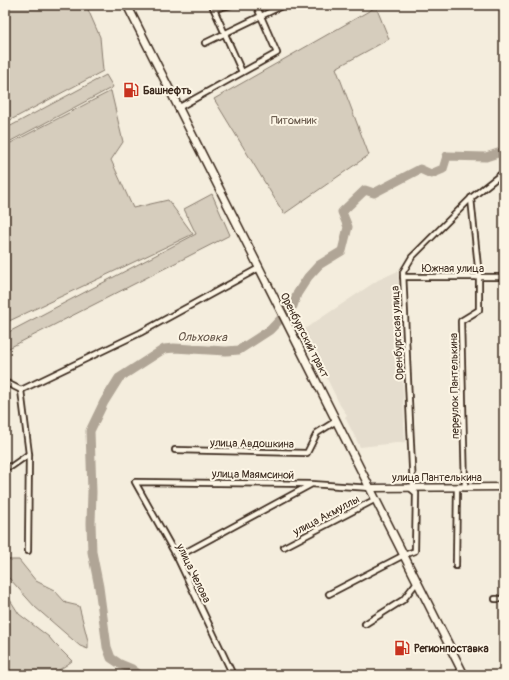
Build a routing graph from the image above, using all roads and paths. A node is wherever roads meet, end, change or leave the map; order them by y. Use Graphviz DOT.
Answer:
graph roads {
  1 [pos="127,5"];
  2 [pos="230,5"];
  3 [pos="256,5"];
  4 [pos="284,5"];
  5 [pos="213,7"];
  6 [pos="262,16"];
  7 [pos="225,33"];
  8 [pos="205,43"];
  9 [pos="242,72"];
  10 [pos="178,108"];
  11 [pos="504,172"];
  12 [pos="471,198"];
  13 [pos="259,268"];
  14 [pos="403,277"];
  15 [pos="478,277"];
  16 [pos="504,277"];
  17 [pos="5,382"];
  18 [pos="21,390"];
  19 [pos="336,421"];
  20 [pos="175,450"];
  21 [pos="29,454"];
  22 [pos="5,467"];
  23 [pos="135,482"];
  24 [pos="311,484"];
  25 [pos="411,487"];
  26 [pos="504,487"];
  27 [pos="370,488"];
  28 [pos="457,488"];
  29 [pos="465,488"];
  30 [pos="376,499"];
  31 [pos="284,547"];
  32 [pos="28,551"];
  33 [pos="404,555"];
  34 [pos="177,557"];
  35 [pos="456,566"];
  36 [pos="417,582"];
  37 [pos="329,594"];
  38 [pos="495,599"];
  39 [pos="504,599"];
  40 [pos="365,624"];
  41 [pos="233,675"];
  42 [pos="464,675"];
  1 -- 10 [label="main road, Оренбургский тракт"];
  2 -- 5 [label="street"];
  3 -- 6 [label="street"];
  4 -- 6 [label="street"];
  5 -- 7 [label="street"];
  6 -- 7 [label="street"];
  6 -- 9 [label="street"];
  7 -- 8 [label="street"];
  7 -- 9 [label="street"];
  9 -- 10 [label="street"];
  10 -- 13 [label="main road, Оренбургский тракт"];
  11 -- 12 [label="street, Оренбургская улица"];
  12 -- 14 [label="street, Оренбургская улица"];
  12 -- 15 [label="street, переулок Пантелькина"];
  13 -- 18 [label="street"];
  13 -- 19 [label="main road, Оренбургский тракт"];
  14 -- 15 [label="street, Южная улица"];
  14 -- 25 [label="street, Оренбургская улица"];
  15 -- 16 [label="street, Южная улица"];
  15 -- 29 [label="street, переулок Пантелькина"];
  17 -- 18 [label="street"];
  18 -- 21 [label="street"];
  19 -- 20 [label="street, улица Авдошкина"];
  19 -- 27 [label="main road, Оренбургский тракт"];
  21 -- 22 [label="street"];
  21 -- 32 [label="street"];
  23 -- 24 [label="street, улица Маямсиной"];
  23 -- 34 [label="street, улица Челова"];
  24 -- 27 [label="street, улица Маямсиной"];
  24 -- 34 [label="street"];
  25 -- 27 [label="main road, улица Пантелькина"];
  25 -- 28 [label="main road, улица Пантелькина"];
  25 -- 33 [label="street, Оренбургская улица"];
  26 -- 29 [label="main road, улица Пантелькина"];
  27 -- 30 [label="main road, Оренбургский тракт"];
  28 -- 29 [label="main road, улица Пантелькина"];
  28 -- 35 [label="street"];
  30 -- 31 [label="street, улица Акмуллы"];
  30 -- 33 [label="main road, Оренбургский тракт"];
  33 -- 36 [label="main road, Оренбургский тракт"];
  33 -- 37 [label="street"];
  34 -- 41 [label="street, улица Челова"];
  36 -- 40 [label="street"];
  36 -- 42 [label="main road, Оренбургский тракт"];
  38 -- 39 [label="street"];
}
